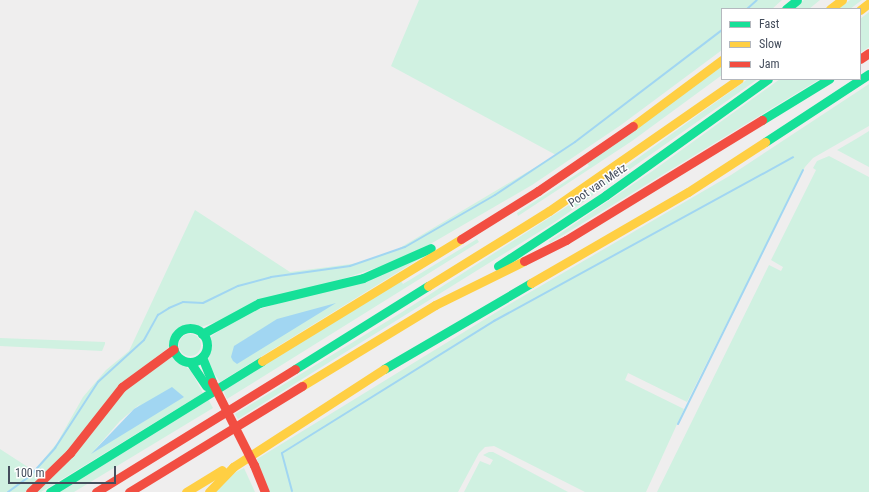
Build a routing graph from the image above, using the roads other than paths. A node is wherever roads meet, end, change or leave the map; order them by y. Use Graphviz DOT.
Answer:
graph roads {
  1 [pos="788,0"];
  2 [pos="797,0"];
  3 [pos="842,0"];
  4 [pos="869,3"];
  5 [pos="782,8"];
  6 [pos="787,8"];
  7 [pos="831,8"];
  8 [pos="861,9"];
  9 [pos="721,61"];
  10 [pos="738,80"];
  11 [pos="767,80"];
  12 [pos="827,80"];
  13 [pos="860,80"];
  14 [pos="479,228"];
  15 [pos="435,305"];
  16 [pos="202,334"];
  17 [pos="174,349"];
  18 [pos="202,357"];
  19 [pos="190,362"];
  20 [pos="209,384"];
  21 [pos="304,421"];
  22 [pos="252,467"];
  23 [pos="30,492"];
  24 [pos="50,492"];
  25 [pos="96,492"];
  26 [pos="129,492"];
  27 [pos="186,492"];
  28 [pos="209,492"];
  29 [pos="259,492"];
  30 [pos="265,492"];
  1 -- 5 [label="main road"];
  2 -- 6 [label="main road"];
  3 -- 7 [label="main road"];
  4 -- 8 [label="main road"];
  9 -- 14 [label="main road"];
  10 -- 25 [label="main road"];
  11 -- 15 [label="main road, Poot van Metz"];
  12 -- 15 [label="main road"];
  13 -- 21 [label="main road"];
  14 -- 16 [label="main road"];
  14 -- 24 [label="main road"];
  15 -- 26 [label="main road"];
  16 -- 17 [label="main road"];
  16 -- 18 [label="main road"];
  17 -- 19 [label="main road"];
  17 -- 23 [label="main road"];
  18 -- 19 [label="main road"];
  18 -- 20 [label="main road"];
  19 -- 20 [label="main road"];
  20 -- 22 [label="main road, bridge"];
  21 -- 27 [label="main road"];
  21 -- 28 [label="main road"];
  22 -- 29 [label="main road"];
  22 -- 30 [label="main road"];
}
